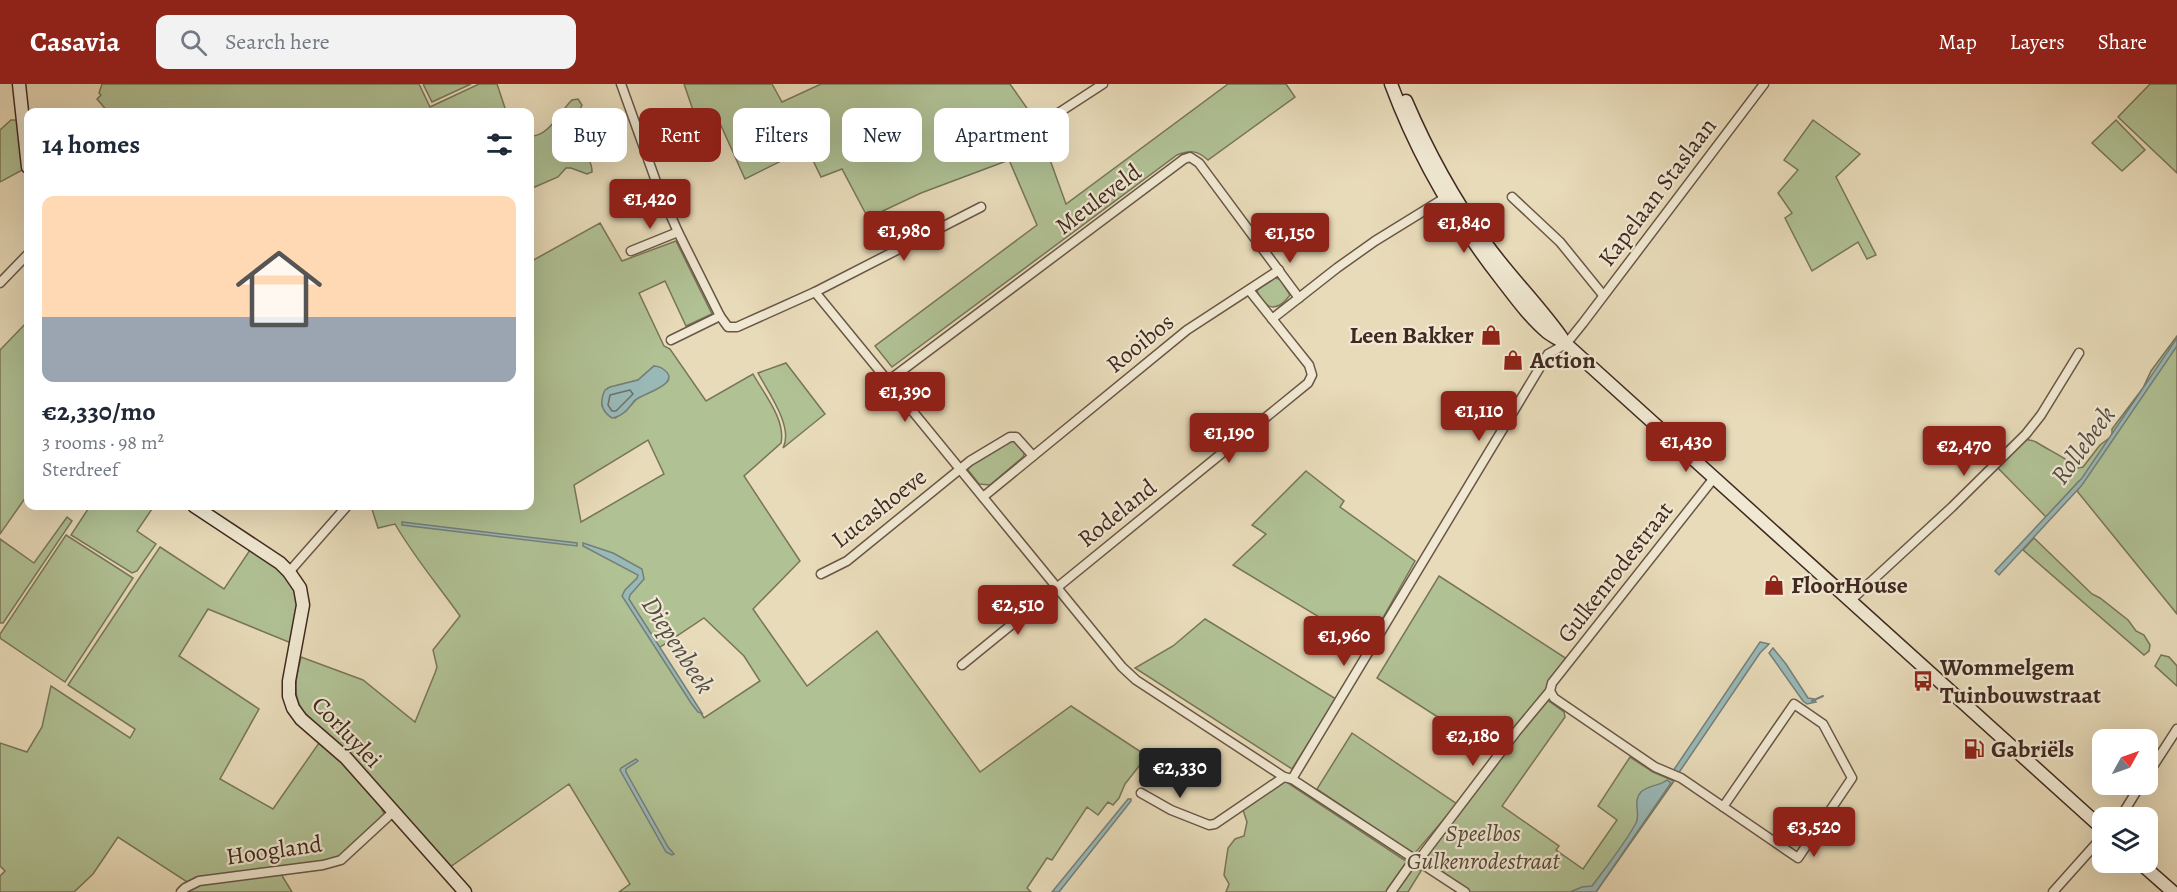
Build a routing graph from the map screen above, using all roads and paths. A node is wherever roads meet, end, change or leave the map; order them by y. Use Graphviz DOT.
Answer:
graph roads {
  1 [pos="19,84"];
  2 [pos="621,84"];
  3 [pos="1103,84"];
  4 [pos="1391,84"];
  5 [pos="1400,84"];
  6 [pos="1764,84"];
  7 [pos="1066,108"];
  8 [pos="24,130"];
  9 [pos="1449,195"];
  10 [pos="1512,197"];
  11 [pos="981,207"];
  12 [pos="678,232"];
  13 [pos="631,251"];
  14 [pos="24,258"];
  15 [pos="1279,270"];
  16 [pos="0,283"];
  17 [pos="1249,290"];
  18 [pos="815,292"];
  19 [pos="1603,295"];
  20 [pos="1299,298"];
  21 [pos="720,316"];
  22 [pos="1272,319"];
  23 [pos="671,340"];
  24 [pos="1566,344"];
  25 [pos="2079,353"];
  26 [pos="888,381"];
  27 [pos="1033,456"];
  28 [pos="960,469"];
  29 [pos="1714,478"];
  30 [pos="982,497"];
  31 [pos="200,510"];
  32 [pos="343,510"];
  33 [pos="289,572"];
  34 [pos="821,574"];
  35 [pos="1057,588"];
  36 [pos="1850,601"];
  37 [pos="962,665"];
  38 [pos="1550,691"];
  39 [pos="2177,729"];
  40 [pos="2158,758"];
  41 [pos="1288,778"];
  42 [pos="1141,792"];
  43 [pos="1723,807"];
  44 [pos="393,812"];
  45 [pos="2092,819"];
  46 [pos="2092,848"];
  47 [pos="1418,861"];
  48 [pos="2151,873"];
  49 [pos="181,892"];
  50 [pos="465,892"];
  51 [pos="1391,892"];
  52 [pos="1466,892"];
  53 [pos="2053,892"];
  54 [pos="2173,892"];
  1 -- 8 [label="main road"];
  2 -- 12 [label="street"];
  3 -- 7 [label="street"];
  4 -- 9 [label="main road"];
  5 -- 9 [label="main road"];
  6 -- 19 [label="street, Kapelaan Staslaan"];
  9 -- 20 [label="street"];
  9 -- 24 [label="main road"];
  10 -- 19 [label="street, Kapelaan Staslaan"];
  11 -- 18 [label="street"];
  12 -- 13 [label="street"];
  12 -- 21 [label="street"];
  14 -- 16 [label="street"];
  15 -- 17 [label="street, Rooibos"];
  15 -- 20 [label="street, Meuleveld"];
  15 -- 26 [label="street, Meuleveld"];
  17 -- 22 [label="street, Rodeland"];
  17 -- 27 [label="street, Rooibos"];
  18 -- 21 [label="street"];
  18 -- 26 [label="street"];
  19 -- 24 [label="street, Kapelaan Staslaan"];
  20 -- 22 [label="street"];
  21 -- 23 [label="street"];
  22 -- 35 [label="street, Rodeland"];
  24 -- 29 [label="main road"];
  24 -- 41 [label="street, Kapelaan Staslaan"];
  25 -- 36 [label="street"];
  26 -- 28 [label="street"];
  27 -- 28 [label="street"];
  27 -- 30 [label="street, Rooibos"];
  28 -- 30 [label="street"];
  28 -- 34 [label="street, Lucashoeve"];
  29 -- 36 [label="main road"];
  29 -- 38 [label="street, Gulkenrodestraat"];
  30 -- 35 [label="street"];
  31 -- 33 [label="main road, Corluylei"];
  32 -- 33 [label="street"];
  33 -- 44 [label="main road, Corluylei"];
  35 -- 37 [label="street, Rodeland"];
  35 -- 41 [label="street"];
  36 -- 45 [label="main road"];
  38 -- 43 [label="street"];
  38 -- 47 [label="street, Gulkenrodestraat"];
  39 -- 40 [label="street"];
  41 -- 42 [label="street"];
  41 -- 47 [label="street"];
  43 -- 43 [label="street"];
  44 -- 49 [label="street, Hoogland"];
  44 -- 50 [label="main road, Corluylei"];
  46 -- 53 [label="street"];
  47 -- 51 [label="street, Gulkenrodestraat"];
  47 -- 52 [label="street"];
  48 -- 54 [label="main road"];
}
